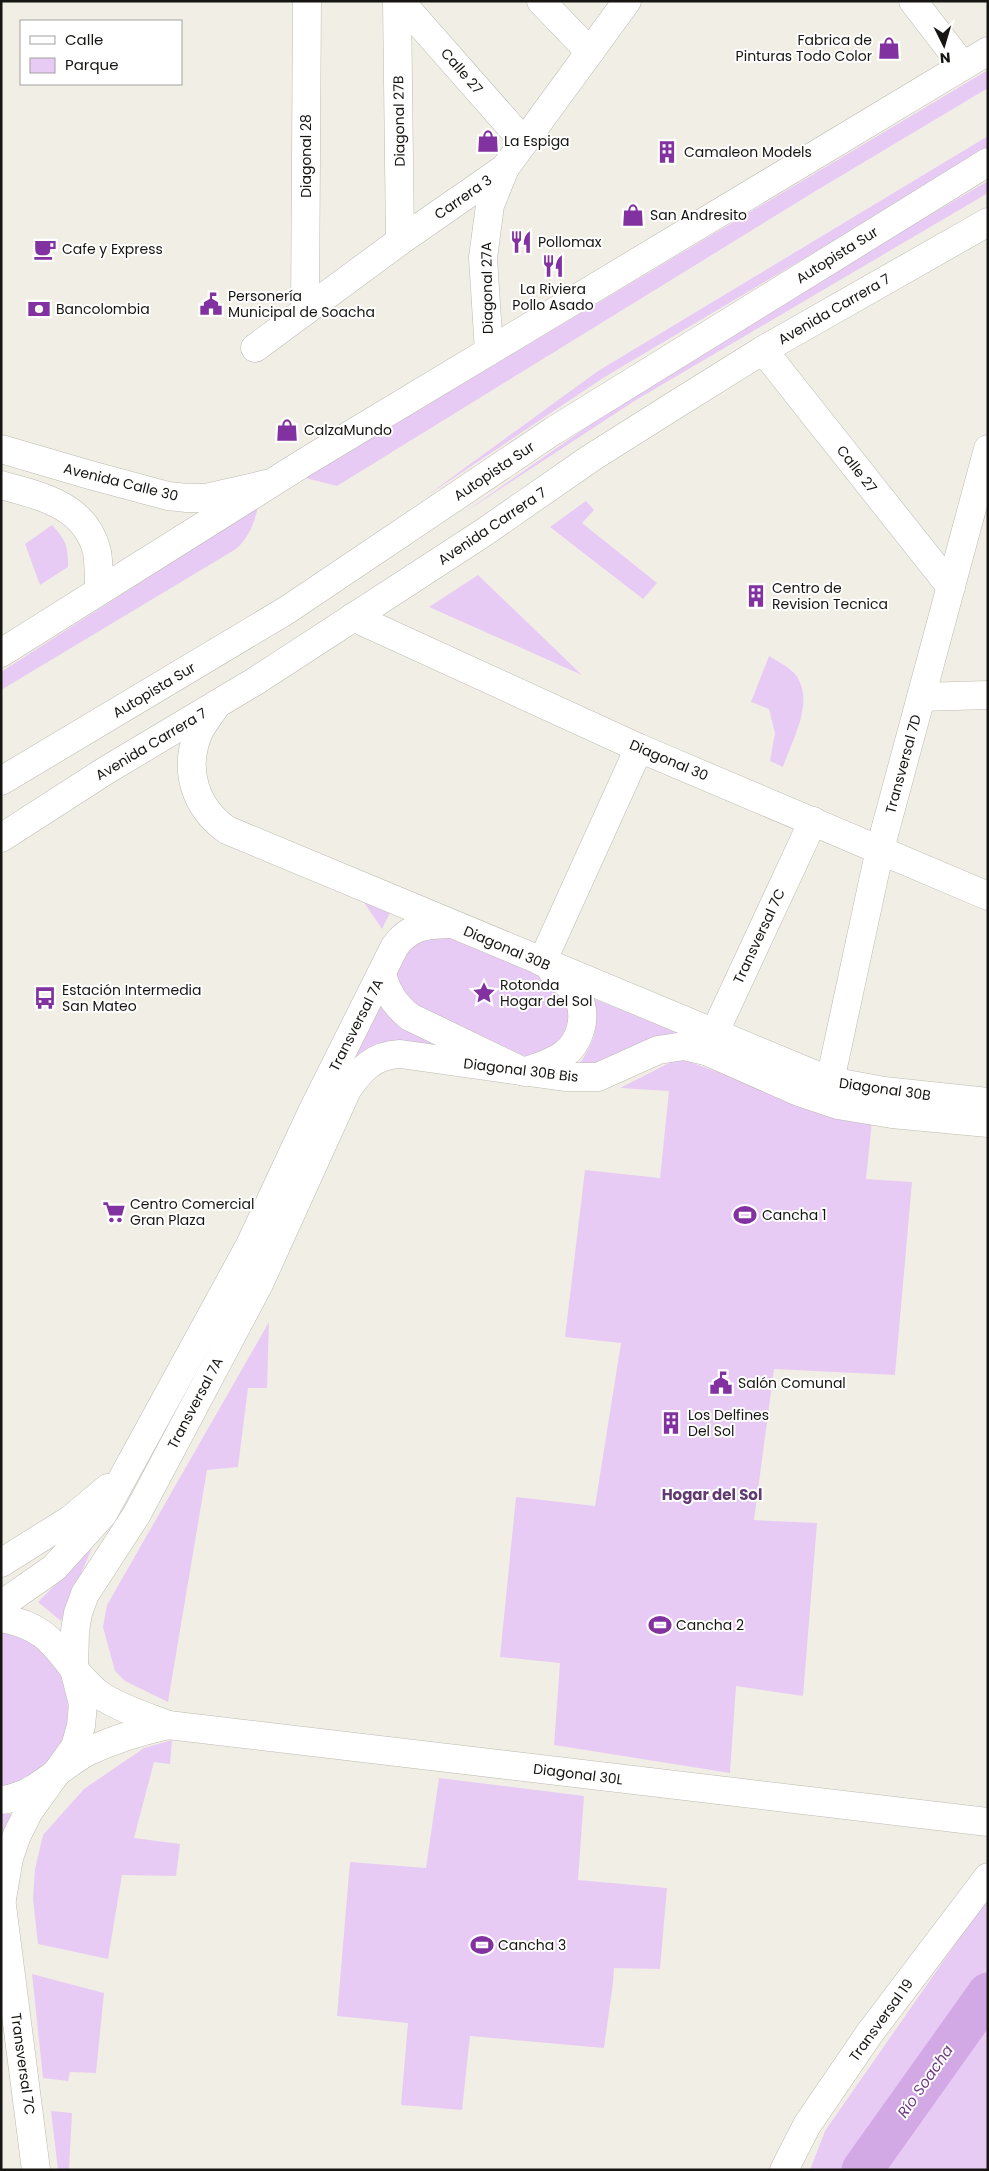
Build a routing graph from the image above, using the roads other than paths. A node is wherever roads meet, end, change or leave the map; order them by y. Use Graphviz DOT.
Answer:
graph roads {
  1 [pos="307,1"];
  2 [pos="399,1"];
  3 [pos="541,1"];
  4 [pos="627,1"];
  5 [pos="912,1"];
  6 [pos="590,52"];
  7 [pos="988,52"];
  8 [pos="963,66"];
  9 [pos="524,142"];
  10 [pos="988,162"];
  11 [pos="505,168"];
  12 [pos="988,222"];
  13 [pos="400,241"];
  14 [pos="306,311"];
  15 [pos="255,348"];
  16 [pos="763,350"];
  17 [pos="489,351"];
  18 [pos="988,449"];
  19 [pos="1,450"];
  20 [pos="37,459"];
  21 [pos="271,483"];
  22 [pos="14,489"];
  23 [pos="951,587"];
  24 [pos="100,591"];
  25 [pos="354,617"];
  26 [pos="1,653"];
  27 [pos="988,695"];
  28 [pos="922,696"];
  29 [pos="216,704"];
  30 [pos="639,748"];
  31 [pos="1,782"];
  32 [pos="813,821"];
  33 [pos="1,838"];
  34 [pos="880,849"];
  35 [pos="988,896"];
  36 [pos="452,924"];
  37 [pos="542,962"];
  38 [pos="382,974"];
  39 [pos="710,1042"];
  40 [pos="389,1055"];
  41 [pos="524,1072"];
  42 [pos="830,1081"];
  43 [pos="988,1102"];
  44 [pos="988,1123"];
  45 [pos="131,1466"];
  46 [pos="1,1563"];
  47 [pos="1,1605"];
  48 [pos="1,1618"];
  49 [pos="74,1668"];
  50 [pos="168,1725"];
  51 [pos="59,1770"];
  52 [pos="1,1800"];
  53 [pos="988,1822"];
  54 [pos="988,1877"];
  55 [pos="1,1898"];
  56 [pos="5,1952"];
  57 [pos="36,2170"];
  58 [pos="784,2170"];
  1 -- 14 [label="main road, Diagonal 28"];
  2 -- 9 [label="main road, Calle 27"];
  2 -- 13 [label="main road, Diagonal 27B"];
  3 -- 6 [label="main road"];
  4 -- 6 [label="main road, Carrera 3"];
  5 -- 8 [label="main road"];
  6 -- 9 [label="main road, Carrera 3"];
  7 -- 8 [label="main road"];
  8 -- 17 [label="main road"];
  9 -- 11 [label="main road, Carrera 3"];
  10 -- 31 [label="main road, Autopista Sur"];
  11 -- 13 [label="main road, Carrera 3"];
  11 -- 17 [label="main road, Diagonal 27A"];
  12 -- 16 [label="main road, Avenida Carrera 7"];
  13 -- 14 [label="main road, Carrera 3"];
  14 -- 15 [label="main road, Carrera 3"];
  16 -- 23 [label="main road, Calle 27"];
  16 -- 25 [label="main road, Avenida Carrera 7"];
  17 -- 21 [label="main road"];
  18 -- 23 [label="main road, Transversal 7D"];
  19 -- 20 [label="main road, Avenida Calle 30"];
  20 -- 21 [label="main road, Avenida Calle 30"];
  20 -- 22 [label="main road"];
  21 -- 24 [label="main road"];
  22 -- 24 [label="main road"];
  23 -- 28 [label="main road, Transversal 7D"];
  24 -- 26 [label="main road"];
  25 -- 29 [label="main road, Avenida Carrera 7"];
  25 -- 30 [label="main road, Diagonal 30"];
  27 -- 28 [label="main road"];
  28 -- 34 [label="main road, Transversal 7D"];
  29 -- 33 [label="main road, Avenida Carrera 7"];
  29 -- 36 [label="main road, Diagonal 30B"];
  30 -- 32 [label="main road, Diagonal 30"];
  30 -- 37 [label="main road"];
  32 -- 34 [label="main road, Diagonal 30"];
  32 -- 39 [label="main road, Transversal 7C"];
  34 -- 35 [label="main road, Diagonal 30"];
  34 -- 42 [label="main road, Transversal 7D"];
  36 -- 37 [label="main road, Diagonal 30B"];
  36 -- 38 [label="main road"];
  37 -- 39 [label="main road, Diagonal 30B"];
  37 -- 41 [label="main road"];
  38 -- 41 [label="main road"];
  38 -- 45 [label="main road, Transversal 7A"];
  39 -- 41 [label="main road, Diagonal 30B Bis"];
  39 -- 42 [label="main road, Diagonal 30B"];
  39 -- 44 [label="main road, Diagonal 30B"];
  40 -- 41 [label="main road, Diagonal 30B Bis"];
  40 -- 49 [label="main road, Transversal 7A"];
  42 -- 43 [label="main road, Diagonal 30B"];
  45 -- 46 [label="main road"];
  45 -- 47 [label="main road, Transversal 7A"];
  48 -- 49 [label="main road"];
  49 -- 50 [label="main road"];
  49 -- 51 [label="main road, Transversal 7A"];
  50 -- 51 [label="main road"];
  50 -- 53 [label="main road, Diagonal 30L"];
  51 -- 52 [label="main road"];
  51 -- 55 [label="main road, Transversal 7C"];
  54 -- 58 [label="main road, Transversal 19"];
  55 -- 56 [label="main road, Transversal 7C"];
  56 -- 57 [label="main road, Transversal 7C"];
}
